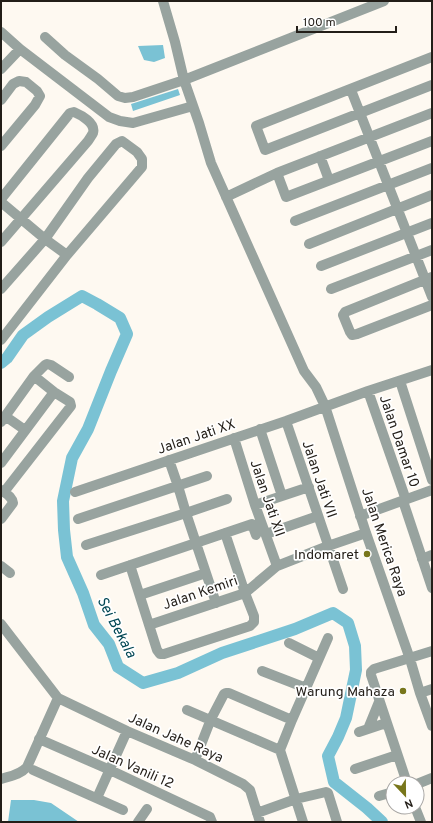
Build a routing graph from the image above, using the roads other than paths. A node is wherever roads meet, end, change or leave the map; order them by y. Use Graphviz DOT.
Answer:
graph roads {
  1 [pos="384,1"];
  2 [pos="165,2"];
  3 [pos="1,32"];
  4 [pos="44,37"];
  5 [pos="20,49"];
  6 [pos="432,57"];
  7 [pos="1,69"];
  8 [pos="184,80"];
  9 [pos="432,85"];
  10 [pos="351,90"];
  11 [pos="1,100"];
  12 [pos="193,106"];
  13 [pos="360,112"];
  14 [pos="432,112"];
  15 [pos="370,136"];
  16 [pos="432,141"];
  17 [pos="1,146"];
  18 [pos="320,156"];
  19 [pos="379,160"];
  20 [pos="432,168"];
  21 [pos="277,173"];
  22 [pos="329,180"];
  23 [pos="389,184"];
  24 [pos="432,195"];
  25 [pos="226,197"];
  26 [pos="1,199"];
  27 [pos="1,202"];
  28 [pos="398,208"];
  29 [pos="21,219"];
  30 [pos="295,221"];
  31 [pos="432,223"];
  32 [pos="407,233"];
  33 [pos="45,239"];
  34 [pos="1,242"];
  35 [pos="309,244"];
  36 [pos="432,250"];
  37 [pos="67,255"];
  38 [pos="416,256"];
  39 [pos="321,266"];
  40 [pos="429,279"];
  41 [pos="1,289"];
  42 [pos="331,289"];
  43 [pos="432,296"];
  44 [pos="432,305"];
  45 [pos="1,340"];
  46 [pos="432,370"];
  47 [pos="34,376"];
  48 [pos="69,376"];
  49 [pos="400,381"];
  50 [pos="368,390"];
  51 [pos="54,392"];
  52 [pos="325,406"];
  53 [pos="3,419"];
  54 [pos="286,421"];
  55 [pos="260,429"];
  56 [pos="25,430"];
  57 [pos="234,438"];
  58 [pos="169,460"];
  59 [pos="1,463"];
  60 [pos="207,476"];
  61 [pos="432,480"];
  62 [pos="178,486"];
  63 [pos="309,487"];
  64 [pos="432,490"];
  65 [pos="3,491"];
  66 [pos="74,492"];
  67 [pos="282,496"];
  68 [pos="227,499"];
  69 [pos="404,500"];
  70 [pos="255,505"];
  71 [pos="186,513"];
  72 [pos="318,516"];
  73 [pos="360,516"];
  74 [pos="1,519"];
  75 [pos="78,519"];
  76 [pos="225,533"];
  77 [pos="366,533"];
  78 [pos="261,535"];
  79 [pos="196,543"];
  80 [pos="86,545"];
  81 [pos="328,546"];
  82 [pos="427,557"];
  83 [pos="130,565"];
  84 [pos="1,566"];
  85 [pos="277,566"];
  86 [pos="10,573"];
  87 [pos="206,573"];
  88 [pos="100,575"];
  89 [pos="432,588"];
  90 [pos="343,589"];
  91 [pos="245,593"];
  92 [pos="140,595"];
  93 [pos="216,603"];
  94 [pos="1,624"];
  95 [pos="149,625"];
  96 [pos="328,638"];
  97 [pos="289,644"];
  98 [pos="432,651"];
  99 [pos="319,658"];
  100 [pos="410,659"];
  101 [pos="262,671"];
  102 [pos="306,688"];
  103 [pos="432,689"];
  104 [pos="420,693"];
  105 [pos="58,698"];
  106 [pos="379,702"];
  107 [pos="187,710"];
  108 [pos="211,719"];
  109 [pos="292,720"];
  110 [pos="386,723"];
  111 [pos="432,726"];
  112 [pos="127,731"];
  113 [pos="39,739"];
  114 [pos="280,750"];
  115 [pos="397,755"];
  116 [pos="195,760"];
  117 [pos="355,769"];
  118 [pos="33,770"];
  119 [pos="110,770"];
  120 [pos="404,775"];
  121 [pos="1,779"];
  122 [pos="385,794"];
  123 [pos="379,796"];
  124 [pos="97,798"];
  125 [pos="296,799"];
  126 [pos="147,809"];
  127 [pos="123,810"];
  128 [pos="259,817"];
  129 [pos="138,822"];
  130 [pos="212,822"];
  131 [pos="303,822"];
  132 [pos="337,822"];
  1 -- 8 [label="street"];
  2 -- 8 [label="street, Jalan Merica Raya"];
  3 -- 5 [label="street"];
  4 -- 8 [label="street"];
  5 -- 7 [label="street"];
  5 -- 12 [label="street"];
  6 -- 10 [label="street"];
  8 -- 12 [label="street, Jalan Merica Raya"];
  9 -- 13 [label="street"];
  10 -- 13 [label="street"];
  10 -- 13 [label="street"];
  11 -- 17 [label="street"];
  12 -- 25 [label="street, Jalan Merica Raya"];
  13 -- 15 [label="street"];
  14 -- 15 [label="street"];
  15 -- 18 [label="street"];
  15 -- 19 [label="street"];
  16 -- 19 [label="street"];
  18 -- 21 [label="street"];
  18 -- 22 [label="street"];
  19 -- 22 [label="street"];
  19 -- 23 [label="street"];
  20 -- 23 [label="street"];
  21 -- 22 [label="street"];
  21 -- 25 [label="street"];
  23 -- 28 [label="street"];
  23 -- 30 [label="street"];
  24 -- 28 [label="street"];
  25 -- 52 [label="street, Jalan Merica Raya"];
  26 -- 29 [label="street"];
  27 -- 29 [label="street"];
  28 -- 32 [label="street"];
  28 -- 35 [label="street"];
  29 -- 33 [label="street"];
  29 -- 34 [label="street"];
  31 -- 32 [label="street"];
  32 -- 38 [label="street"];
  32 -- 39 [label="street"];
  33 -- 37 [label="street"];
  33 -- 37 [label="street"];
  33 -- 41 [label="street"];
  36 -- 38 [label="street"];
  37 -- 45 [label="street"];
  38 -- 40 [label="street"];
  38 -- 42 [label="street"];
  40 -- 43 [label="street"];
  40 -- 44 [label="street"];
  46 -- 49 [label="street, Jalan Jati XX"];
  47 -- 48 [label="street"];
  47 -- 51 [label="street"];
  47 -- 53 [label="street"];
  49 -- 50 [label="street, Jalan Jati XX"];
  49 -- 61 [label="street"];
  50 -- 52 [label="street, Jalan Jati XX"];
  50 -- 69 [label="street, Jalan Damar 10"];
  51 -- 56 [label="street"];
  51 -- 65 [label="street"];
  52 -- 54 [label="street, Jalan Jati XX"];
  52 -- 73 [label="street, Jalan Merica Raya"];
  53 -- 56 [label="street"];
  54 -- 55 [label="street, Jalan Jati XX"];
  54 -- 63 [label="street, Jalan Jati VII"];
  55 -- 57 [label="street, Jalan Jati XX"];
  55 -- 67 [label="street"];
  56 -- 59 [label="street"];
  57 -- 58 [label="street, Jalan Jati XX"];
  57 -- 70 [label="street, Jalan Jati XII"];
  58 -- 62 [label="street"];
  58 -- 66 [label="street, Jalan Jati XX"];
  60 -- 62 [label="street"];
  62 -- 71 [label="street"];
  62 -- 75 [label="street"];
  63 -- 67 [label="street"];
  63 -- 72 [label="street, Jalan Jati VII"];
  64 -- 69 [label="street"];
  65 -- 74 [label="street"];
  67 -- 70 [label="street"];
  68 -- 71 [label="street"];
  69 -- 73 [label="street"];
  69 -- 82 [label="street, Jalan Damar 10"];
  70 -- 78 [label="street, Jalan Jati XII"];
  71 -- 79 [label="street"];
  71 -- 80 [label="street"];
  72 -- 78 [label="street"];
  72 -- 81 [label="street, Jalan Jati VII"];
  73 -- 77 [label="street, Jalan Merica Raya"];
  76 -- 78 [label="street"];
  76 -- 79 [label="street"];
  76 -- 91 [label="street"];
  77 -- 81 [label="street, Jalan Kemiri"];
  77 -- 100 [label="street, Jalan Merica Raya"];
  78 -- 85 [label="street, Jalan Jati XII"];
  79 -- 83 [label="street"];
  79 -- 87 [label="street"];
  81 -- 85 [label="street, Jalan Kemiri"];
  81 -- 90 [label="street, Jalan Jati VII"];
  82 -- 89 [label="street, Jalan Damar 10"];
  83 -- 88 [label="street"];
  83 -- 92 [label="street"];
  84 -- 86 [label="street"];
  85 -- 91 [label="street, Jalan Kemiri"];
  87 -- 92 [label="street"];
  87 -- 93 [label="street"];
  91 -- 93 [label="street, Jalan Kemiri"];
  91 -- 95 [label="street"];
  92 -- 95 [label="street"];
  93 -- 95 [label="street, Jalan Kemiri"];
  94 -- 105 [label="street"];
  96 -- 99 [label="street"];
  97 -- 99 [label="street"];
  98 -- 100 [label="street"];
  99 -- 102 [label="street"];
  100 -- 104 [label="street, Jalan Merica Raya"];
  100 -- 106 [label="street"];
  101 -- 102 [label="street"];
  102 -- 109 [label="street"];
  103 -- 104 [label="street"];
  104 -- 111 [label="street, Jalan Merica Raya"];
  105 -- 112 [label="street, Jalan Jahe Raya"];
  105 -- 113 [label="street"];
  106 -- 110 [label="street"];
  106 -- 110 [label="street"];
  107 -- 108 [label="street"];
  108 -- 109 [label="street"];
  108 -- 114 [label="street"];
  108 -- 116 [label="street"];
  109 -- 114 [label="street"];
  110 -- 115 [label="street"];
  112 -- 116 [label="street, Jalan Jahe Raya"];
  112 -- 119 [label="street"];
  113 -- 119 [label="street, Jalan Vanili 12"];
  113 -- 121 [label="street"];
  114 -- 125 [label="street"];
  115 -- 117 [label="street"];
  115 -- 120 [label="street"];
  116 -- 128 [label="street, Jalan Jahe Raya"];
  118 -- 124 [label="street"];
  119 -- 124 [label="street"];
  119 -- 130 [label="street, Jalan Vanili 12"];
  122 -- 123 [label="street"];
  124 -- 127 [label="street"];
  125 -- 128 [label="street"];
  125 -- 131 [label="street"];
  125 -- 132 [label="street"];
  126 -- 129 [label="street"];
}
